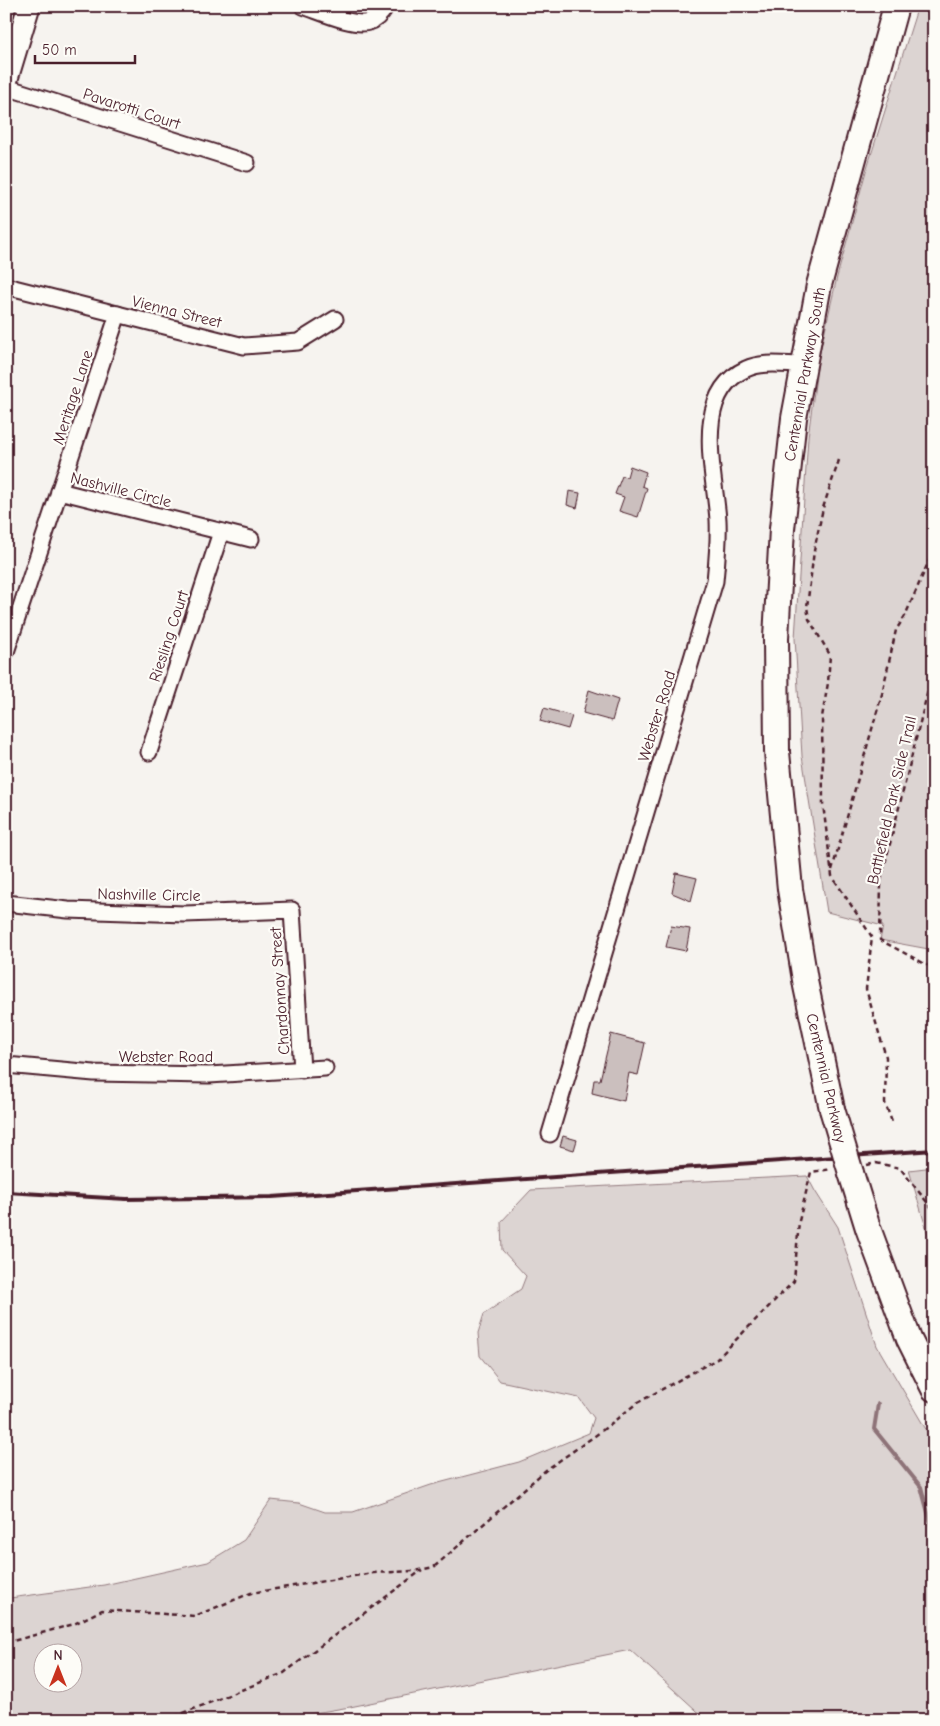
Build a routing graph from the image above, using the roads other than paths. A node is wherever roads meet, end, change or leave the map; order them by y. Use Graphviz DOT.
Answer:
graph roads {
  1 [pos="29,6"];
  2 [pos="303,6"];
  3 [pos="386,6"];
  4 [pos="896,6"];
  5 [pos="6,82"];
  6 [pos="6,87"];
  7 [pos="247,163"];
  8 [pos="6,286"];
  9 [pos="118,314"];
  10 [pos="335,319"];
  11 [pos="803,365"];
  12 [pos="59,491"];
  13 [pos="221,532"];
  14 [pos="250,539"];
  15 [pos="6,652"];
  16 [pos="149,752"];
  17 [pos="777,752"];
  18 [pos="6,903"];
  19 [pos="292,910"];
  20 [pos="6,1065"];
  21 [pos="325,1068"];
  22 [pos="302,1070"];
  23 [pos="550,1134"];
  24 [pos="934,1390"];
  1 -- 5 [label="street"];
  2 -- 3 [label="street"];
  4 -- 11 [label="main road, Centennial Parkway South"];
  6 -- 7 [label="street, Pavarotti Court"];
  8 -- 9 [label="street, Vienna Street"];
  9 -- 10 [label="street, Vienna Street"];
  9 -- 12 [label="street, Meritage Lane"];
  11 -- 17 [label="main road, Centennial Parkway South"];
  11 -- 23 [label="street, Webster Road"];
  12 -- 13 [label="street, Nashville Circle"];
  12 -- 15 [label="street, Nashville Circle"];
  13 -- 14 [label="street, Nashville Circle"];
  13 -- 16 [label="street, Riesling Court"];
  17 -- 24 [label="main road, Centennial Parkway, bridge"];
  18 -- 19 [label="street, Nashville Circle"];
  19 -- 22 [label="street, Chardonnay Street"];
  20 -- 22 [label="street, Webster Road"];
  21 -- 22 [label="street, Webster Road"];
}
